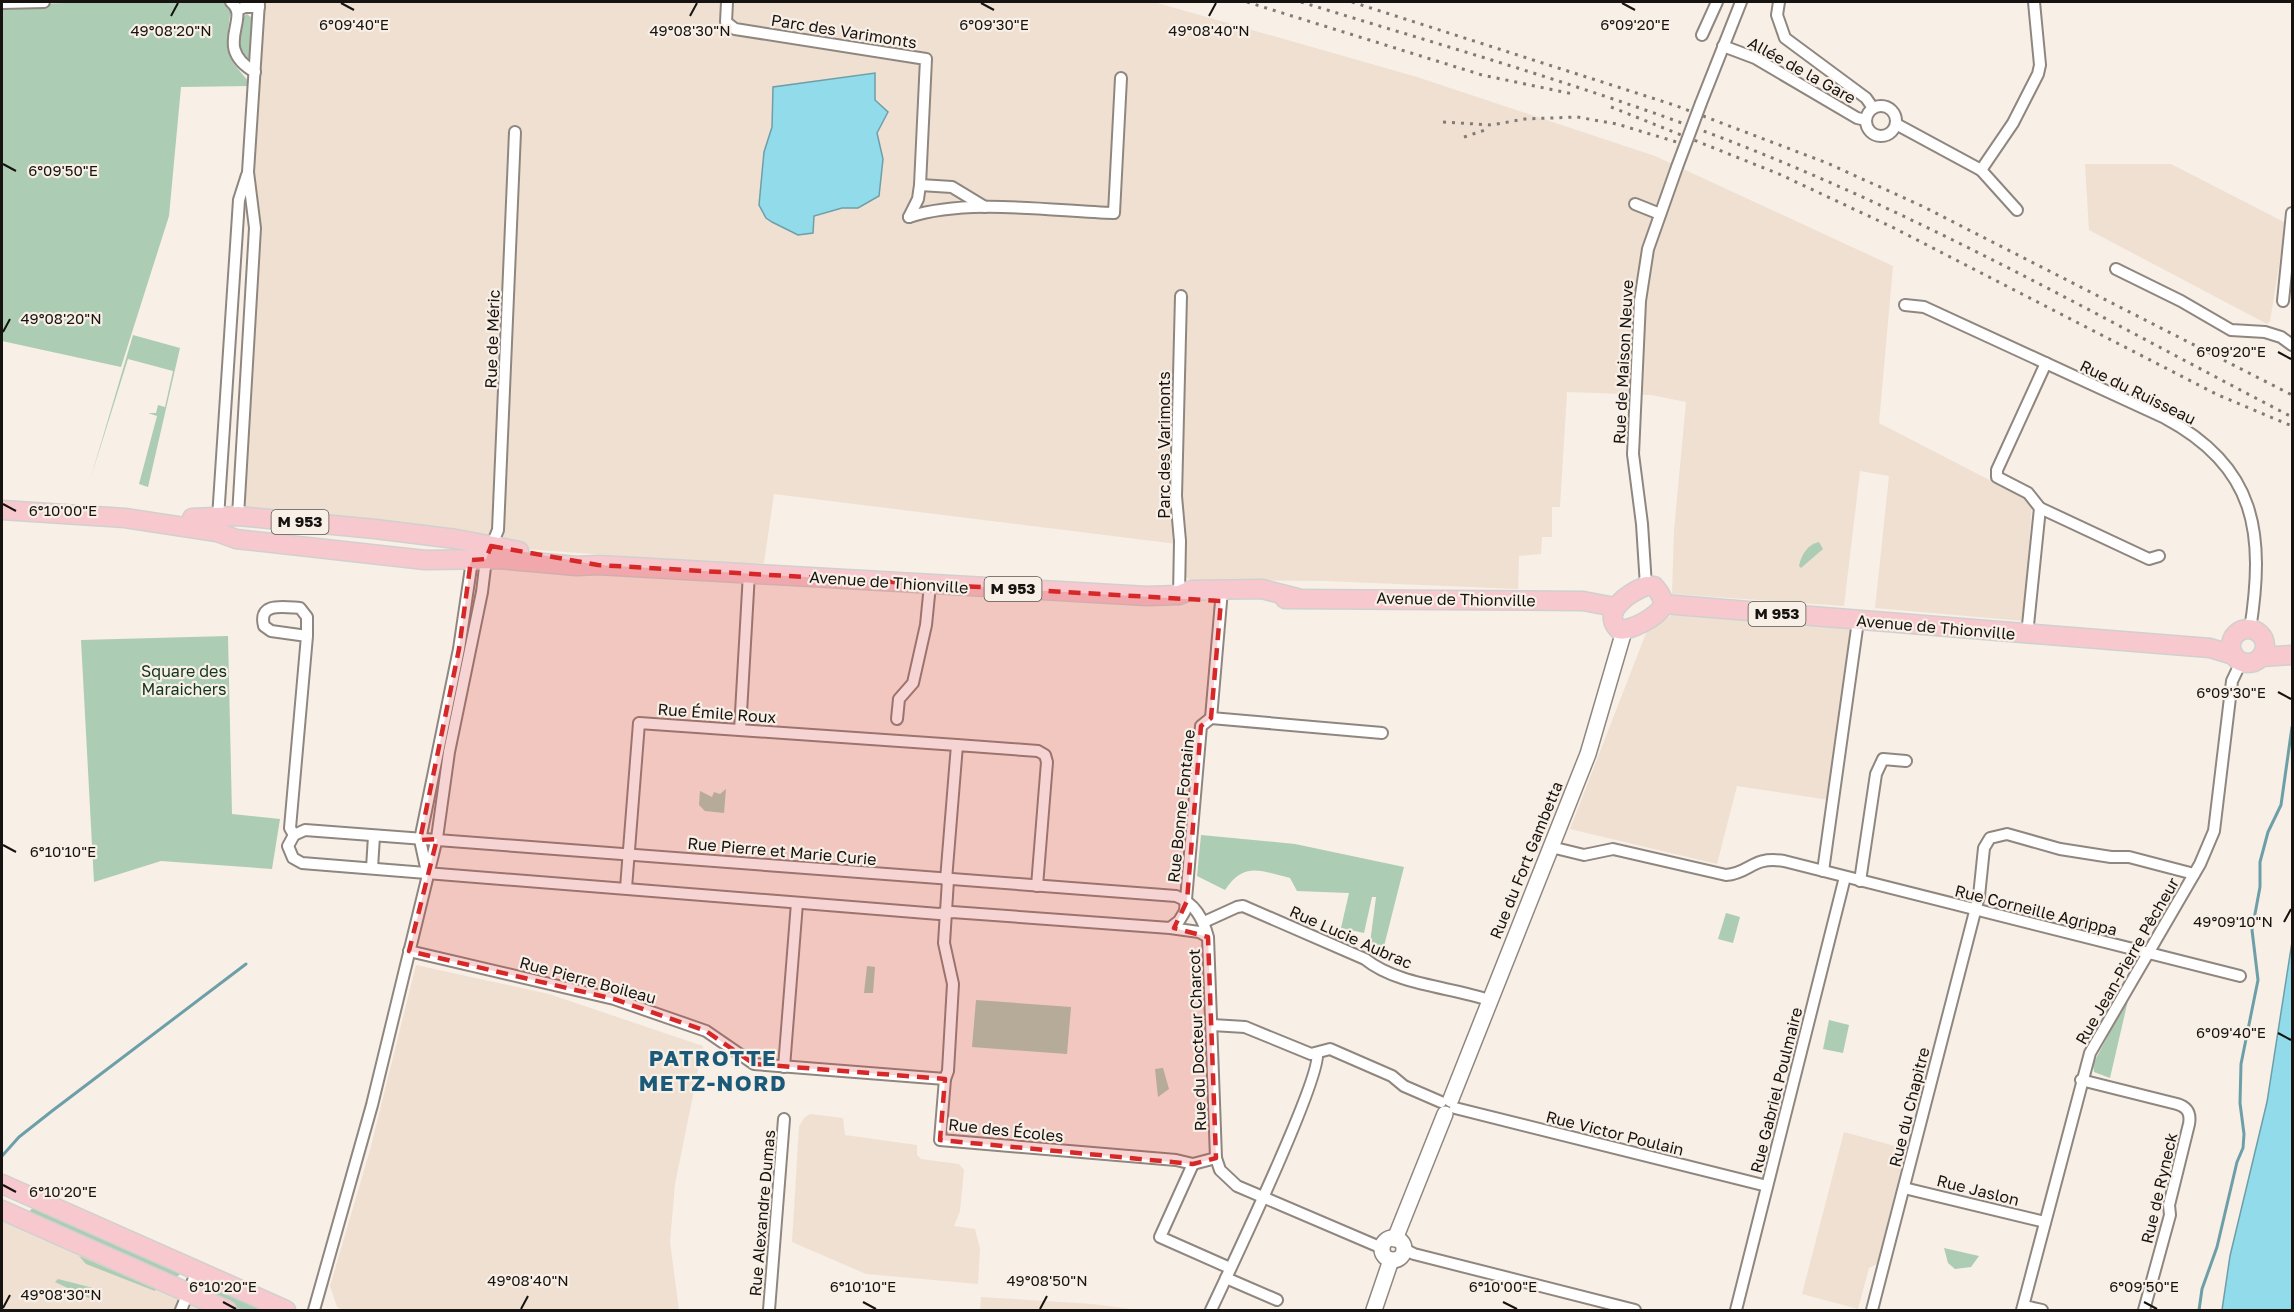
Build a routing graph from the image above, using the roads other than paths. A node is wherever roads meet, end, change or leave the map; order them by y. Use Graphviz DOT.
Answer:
graph roads {
  1 [pos="44,2"];
  2 [pos="728,2"];
  3 [pos="1717,2"];
  4 [pos="1741,2"];
  5 [pos="1779,2"];
  6 [pos="2034,2"];
  7 [pos="2,3"];
  8 [pos="259,4"];
  9 [pos="234,6"];
  10 [pos="1702,35"];
  11 [pos="1723,46"];
  12 [pos="255,72"];
  13 [pos="1121,78"];
  14 [pos="1873,108"];
  15 [pos="1866,120"];
  16 [pos="1896,124"];
  17 [pos="515,132"];
  18 [pos="1981,170"];
  19 [pos="248,172"];
  20 [pos="920,185"];
  21 [pos="1635,204"];
  22 [pos="988,208"];
  23 [pos="2017,210"];
  24 [pos="2292,213"];
  25 [pos="1660,214"];
  26 [pos="2116,269"];
  27 [pos="1181,296"];
  28 [pos="2283,302"];
  29 [pos="1905,305"];
  30 [pos="2292,345"];
  31 [pos="2046,363"];
  32 [pos="2040,508"];
  33 [pos="2,510"];
  34 [pos="238,516"];
  35 [pos="218,525"];
  36 [pos="236,539"];
  37 [pos="479,556"];
  38 [pos="2159,556"];
  39 [pos="749,573"];
  40 [pos="930,585"];
  41 [pos="1646,586"];
  42 [pos="1179,595"];
  43 [pos="1222,595"];
  44 [pos="1663,604"];
  45 [pos="1615,607"];
  46 [pos="1858,621"];
  47 [pos="1624,631"];
  48 [pos="2027,635"];
  49 [pos="307,636"];
  50 [pos="2258,643"];
  51 [pos="2235,652"];
  52 [pos="2289,654"];
  53 [pos="1211,718"];
  54 [pos="897,719"];
  55 [pos="740,730"];
  56 [pos="1382,733"];
  57 [pos="957,745"];
  58 [pos="1906,761"];
  59 [pos="294,834"];
  60 [pos="374,836"];
  61 [pos="437,838"];
  62 [pos="420,840"];
  63 [pos="1551,847"];
  64 [pos="629,854"];
  65 [pos="372,868"];
  66 [pos="427,872"];
  67 [pos="1823,872"];
  68 [pos="2194,874"];
  69 [pos="1845,877"];
  70 [pos="947,880"];
  71 [pos="1860,880"];
  72 [pos="1037,886"];
  73 [pos="626,888"];
  74 [pos="1187,901"];
  75 [pos="797,903"];
  76 [pos="1974,910"];
  77 [pos="946,913"];
  78 [pos="1204,922"];
  79 [pos="1170,928"];
  80 [pos="1208,937"];
  81 [pos="409,951"];
  82 [pos="2147,953"];
  83 [pos="2240,976"];
  84 [pos="1489,1000"];
  85 [pos="1212,1025"];
  86 [pos="1317,1053"];
  87 [pos="784,1066"];
  88 [pos="945,1079"];
  89 [pos="2081,1080"];
  90 [pos="1448,1106"];
  91 [pos="784,1119"];
  92 [pos="1216,1158"];
  93 [pos="1193,1164"];
  94 [pos="2,1184"];
  95 [pos="1767,1186"];
  96 [pos="1904,1188"];
  97 [pos="1263,1197"];
  98 [pos="2,1210"];
  99 [pos="2045,1222"];
  100 [pos="1393,1249"];
  101 [pos="197,1271"];
  102 [pos="1228,1273"];
  103 [pos="188,1293"];
  104 [pos="1277,1300"];
  105 [pos="2023,1308"];
  106 [pos="181,1311"];
  107 [pos="227,1311"];
  108 [pos="286,1311"];
  109 [pos="314,1311"];
  110 [pos="769,1311"];
  111 [pos="1211,1311"];
  112 [pos="1374,1311"];
  113 [pos="1635,1311"];
  114 [pos="1736,1311"];
  115 [pos="1872,1311"];
  116 [pos="2042,1311"];
  117 [pos="2144,1311"];
  1 -- 7 [label="street"];
  2 -- 20 [label="street, Parc des Varimonts"];
  3 -- 10 [label="street"];
  4 -- 11 [label="street, Rue de Maison Neuve"];
  5 -- 14 [label="street"];
  6 -- 18 [label="street"];
  8 -- 9 [label="street"];
  8 -- 12 [label="street"];
  9 -- 12 [label="street"];
  11 -- 15 [label="street, Allée de la Gare"];
  11 -- 25 [label="street, Rue de Maison Neuve, bridge"];
  12 -- 19 [label="street"];
  13 -- 22 [label="street, Parc des Varimonts"];
  14 -- 15 [label="street"];
  14 -- 16 [label="street"];
  15 -- 16 [label="street"];
  16 -- 18 [label="street"];
  17 -- 37 [label="street, Rue de Méric"];
  18 -- 23 [label="street"];
  19 -- 34 [label="street"];
  19 -- 35 [label="street"];
  20 -- 22 [label="street, Parc des Varimonts"];
  20 -- 22 [label="street, Parc des Varimonts"];
  21 -- 25 [label="street"];
  24 -- 28 [label="street"];
  25 -- 41 [label="street, Rue de Maison Neuve"];
  26 -- 30 [label="street"];
  27 -- 42 [label="street, Parc des Varimonts"];
  29 -- 31 [label="street, Rue du Ruisseau"];
  31 -- 32 [label="street"];
  31 -- 50 [label="street, Rue du Ruisseau"];
  32 -- 38 [label="street"];
  32 -- 48 [label="street"];
  33 -- 35 [label="main road, Avenue de Thionville / M 953"];
  34 -- 35 [label="main road, Avenue de Thionville / M 953"];
  34 -- 36 [label="main road"];
  34 -- 37 [label="main road, Avenue de Thionville / M 953"];
  35 -- 36 [label="main road, Avenue de Thionville / M 953"];
  36 -- 37 [label="main road, Avenue de Thionville / M 953"];
  37 -- 39 [label="main road, Avenue de Thionville / M 953"];
  37 -- 61 [label="street"];
  37 -- 62 [label="street"];
  39 -- 40 [label="main road, Avenue de Thionville / M 953"];
  39 -- 55 [label="street"];
  40 -- 42 [label="main road, Avenue de Thionville / M 953"];
  40 -- 54 [label="street"];
  41 -- 44 [label="main road"];
  41 -- 45 [label="main road"];
  42 -- 43 [label="main road, Avenue de Thionville / M 953"];
  43 -- 45 [label="main road, Avenue de Thionville / M 953"];
  43 -- 53 [label="street, Rue Bonne Fontaine"];
  44 -- 46 [label="main road, Avenue de Thionville / M 953"];
  44 -- 47 [label="main road"];
  45 -- 47 [label="main road"];
  46 -- 48 [label="main road, Avenue de Thionville / M 953"];
  46 -- 67 [label="street"];
  47 -- 63 [label="street, Rue du Fort Gambetta"];
  48 -- 51 [label="main road, Avenue de Thionville / M 953"];
  49 -- 59 [label="street"];
  50 -- 51 [label="main road"];
  50 -- 51 [label="main road"];
  50 -- 52 [label="main road"];
  51 -- 68 [label="street, Rue Jean-Pierre Pêcheur"];
  53 -- 56 [label="street"];
  53 -- 74 [label="street, Rue Bonne Fontaine"];
  55 -- 57 [label="street, Rue Émile Roux"];
  55 -- 64 [label="street, Rue Émile Roux"];
  57 -- 70 [label="street"];
  57 -- 72 [label="street, Rue Émile Roux"];
  58 -- 71 [label="street"];
  59 -- 60 [label="street, Rue Pierre et Marie Curie"];
  59 -- 65 [label="street"];
  60 -- 62 [label="street, Rue Pierre et Marie Curie"];
  60 -- 65 [label="street"];
  61 -- 62 [label="street, Rue Pierre et Marie Curie"];
  61 -- 64 [label="street, Rue Pierre et Marie Curie"];
  61 -- 66 [label="street"];
  62 -- 66 [label="street"];
  63 -- 67 [label="street, Rue Corneille Agrippa"];
  63 -- 84 [label="street, Rue du Fort Gambetta"];
  64 -- 70 [label="street, Rue Pierre et Marie Curie"];
  64 -- 73 [label="street, Rue Émile Roux"];
  65 -- 66 [label="street"];
  66 -- 73 [label="street"];
  66 -- 81 [label="street"];
  67 -- 69 [label="street, Rue Corneille Agrippa"];
  68 -- 76 [label="street, Rue du Chapitre"];
  68 -- 82 [label="street, Rue Jean-Pierre Pêcheur"];
  69 -- 71 [label="street, Rue Corneille Agrippa"];
  69 -- 95 [label="street, Rue Gabriel Poulmaire"];
  70 -- 72 [label="street, Rue Pierre et Marie Curie"];
  70 -- 77 [label="street"];
  71 -- 76 [label="street, Rue Corneille Agrippa"];
  72 -- 74 [label="street, Rue Pierre et Marie Curie"];
  73 -- 75 [label="street"];
  74 -- 78 [label="street"];
  74 -- 79 [label="street"];
  75 -- 77 [label="street"];
  75 -- 87 [label="street"];
  76 -- 82 [label="street, Rue Corneille Agrippa"];
  76 -- 96 [label="street, Rue du Chapitre"];
  77 -- 79 [label="street"];
  77 -- 88 [label="street"];
  78 -- 80 [label="street, Rue du Docteur Charcot"];
  78 -- 84 [label="street, Rue Lucie Aubrac"];
  79 -- 80 [label="street"];
  80 -- 85 [label="street, Rue du Docteur Charcot"];
  81 -- 87 [label="street, Rue Pierre Boileau"];
  81 -- 109 [label="street"];
  82 -- 83 [label="street, Rue Corneille Agrippa"];
  82 -- 89 [label="street, Rue Jean-Pierre Pêcheur"];
  84 -- 90 [label="street, Rue du Fort Gambetta"];
  85 -- 86 [label="street, Rue Victor Poulain"];
  85 -- 92 [label="street, Rue du Docteur Charcot"];
  86 -- 90 [label="street, Rue Victor Poulain"];
  86 -- 97 [label="street"];
  87 -- 88 [label="street"];
  88 -- 93 [label="street, Rue des Écoles"];
  89 -- 99 [label="street, Rue Jean-Pierre Pêcheur"];
  89 -- 117 [label="street, Rue de Ryneck"];
  90 -- 95 [label="street, Rue Victor Poulain"];
  90 -- 100 [label="street, Rue du Fort Gambetta"];
  91 -- 110 [label="street, Rue Alexandre Dumas"];
  92 -- 93 [label="street, Rue des Écoles"];
  92 -- 97 [label="street"];
  93 -- 102 [label="street"];
  94 -- 101 [label="main road"];
  95 -- 114 [label="street, Rue Gabriel Poulmaire"];
  96 -- 99 [label="street, Rue Jaslon"];
  96 -- 115 [label="street, Rue du Chapitre"];
  97 -- 100 [label="street"];
  97 -- 102 [label="street"];
  98 -- 103 [label="main road"];
  99 -- 105 [label="street, Rue Jean-Pierre Pêcheur"];
  100 -- 112 [label="street, Rue du Fort Gambetta"];
  100 -- 113 [label="street"];
  101 -- 103 [label="street"];
  101 -- 108 [label="main road"];
  102 -- 104 [label="street"];
  102 -- 111 [label="street"];
  103 -- 106 [label="street"];
  103 -- 107 [label="main road"];
  105 -- 116 [label="street"];
}
